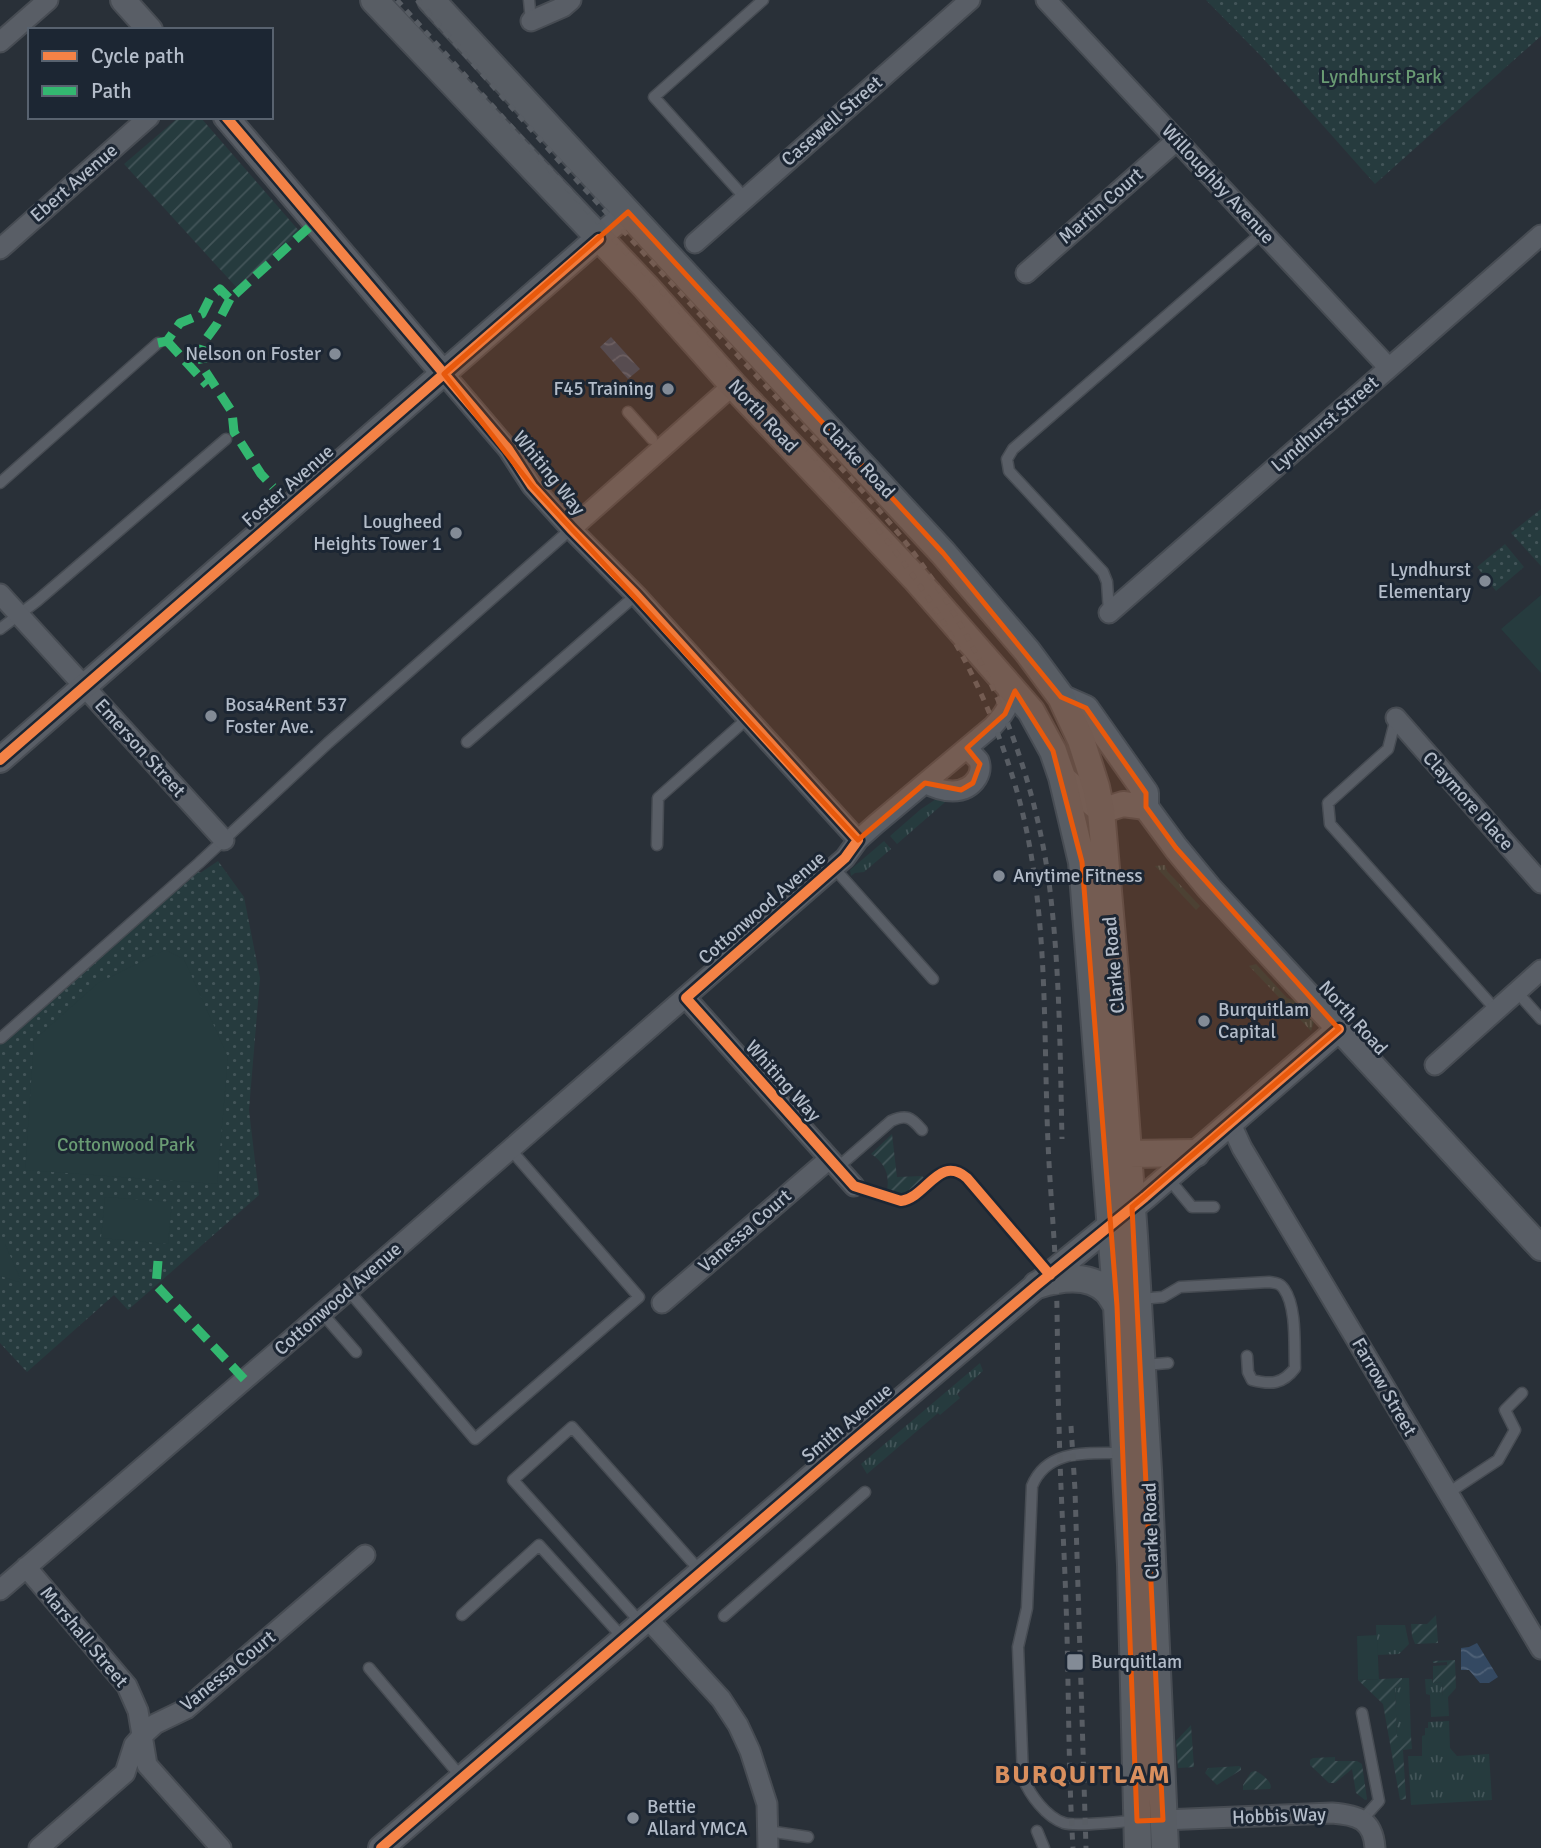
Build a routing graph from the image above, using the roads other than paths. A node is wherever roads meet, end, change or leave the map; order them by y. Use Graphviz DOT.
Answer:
graph roads {
  1 [pos="48,0"];
  2 [pos="123,0"];
  3 [pos="374,0"];
  4 [pos="431,0"];
  5 [pos="530,0"];
  6 [pos="571,0"];
  7 [pos="763,0"];
  8 [pos="970,0"];
  9 [pos="1046,0"];
  10 [pos="531,21"];
  11 [pos="148,28"];
  12 [pos="0,42"];
  13 [pos="147,119"];
  14 [pos="228,119"];
  15 [pos="1177,140"];
  16 [pos="745,198"];
  17 [pos="628,212"];
  18 [pos="1263,232"];
  19 [pos="1541,235"];
  20 [pos="599,239"];
  21 [pos="695,243"];
  22 [pos="0,249"];
  23 [pos="1027,273"];
  24 [pos="158,343"];
  25 [pos="1389,368"];
  26 [pos="444,374"];
  27 [pos="733,385"];
  28 [pos="628,412"];
  29 [pos="226,439"];
  30 [pos="652,439"];
  31 [pos="0,483"];
  32 [pos="571,529"];
  33 [pos="0,594"];
  34 [pos="636,595"];
  35 [pos="1109,612"];
  36 [pos="20,615"];
  37 [pos="0,629"];
  38 [pos="1008,682"];
  39 [pos="84,685"];
  40 [pos="1061,697"];
  41 [pos="748,718"];
  42 [pos="1396,718"];
  43 [pos="467,742"];
  44 [pos="967,748"];
  45 [pos="0,760"];
  46 [pos="1062,777"];
  47 [pos="930,779"];
  48 [pos="1146,807"];
  49 [pos="1101,811"];
  50 [pos="225,840"];
  51 [pos="858,840"];
  52 [pos="657,845"];
  53 [pos="834,868"];
  54 [pos="1541,883"];
  55 [pos="1541,970"];
  56 [pos="933,979"];
  57 [pos="1517,992"];
  58 [pos="686,999"];
  59 [pos="1496,1010"];
  60 [pos="1541,1019"];
  61 [pos="1339,1028"];
  62 [pos="1,1038"];
  63 [pos="1434,1065"];
  64 [pos="1231,1124"];
  65 [pos="922,1130"];
  66 [pos="511,1150"];
  67 [pos="1196,1153"];
  68 [pos="1129,1154"];
  69 [pos="833,1163"];
  70 [pos="1168,1177"];
  71 [pos="854,1186"];
  72 [pos="1132,1207"];
  73 [pos="1213,1207"];
  74 [pos="1111,1225"];
  75 [pos="1541,1248"];
  76 [pos="1037,1285"];
  77 [pos="348,1290"];
  78 [pos="662,1303"];
  79 [pos="1128,1303"];
  80 [pos="322,1313"];
  81 [pos="356,1352"];
  82 [pos="1247,1356"];
  83 [pos="1522,1393"];
  84 [pos="1125,1453"];
  85 [pos="866,1492"];
  86 [pos="1447,1494"];
  87 [pos="365,1555"];
  88 [pos="26,1567"];
  89 [pos="701,1572"];
  90 [pos="1142,1573"];
  91 [pos="0,1590"];
  92 [pos="462,1615"];
  93 [pos="724,1616"];
  94 [pos="638,1627"];
  95 [pos="1541,1648"];
  96 [pos="369,1668"];
  97 [pos="1362,1713"];
  98 [pos="142,1736"];
  99 [pos="462,1778"];
  100 [pos="1363,1820"];
  101 [pos="1150,1821"];
  102 [pos="1037,1831"];
  103 [pos="808,1837"];
  104 [pos="768,1839"];
  105 [pos="39,1848"];
  106 [pos="220,1848"];
  107 [pos="381,1848"];
  108 [pos="1044,1848"];
  109 [pos="1138,1848"];
  110 [pos="1165,1848"];
  111 [pos="1375,1848"];
  1 -- 12 [label="street"];
  2 -- 11 [label="street"];
  3 -- 20 [label="main road, North Road"];
  4 -- 17 [label="main road, Clarke Road"];
  5 -- 10 [label="lane"];
  6 -- 10 [label="street"];
  7 -- 16 [label="lane"];
  8 -- 16 [label="street, Casewell Street"];
  9 -- 15 [label="street, Willoughby Avenue"];
  13 -- 22 [label="street, Ebert Avenue"];
  14 -- 26 [label="street, Whiting Way"];
  15 -- 18 [label="street, Willoughby Avenue"];
  15 -- 23 [label="street, Martin Court"];
  16 -- 21 [label="street, Casewell Street"];
  17 -- 20 [label="street, Foster Avenue"];
  17 -- 40 [label="main road, Clarke Road"];
  18 -- 25 [label="street, Willoughby Avenue"];
  18 -- 35 [label="lane"];
  19 -- 25 [label="street, Lyndhurst Street"];
  20 -- 26 [label="street, Foster Avenue"];
  20 -- 27 [label="main road, North Road"];
  24 -- 31 [label="lane"];
  25 -- 35 [label="street, Lyndhurst Street"];
  26 -- 32 [label="street, Whiting Way"];
  26 -- 39 [label="street, Foster Avenue"];
  27 -- 32 [label="street"];
  27 -- 38 [label="main road, North Road"];
  28 -- 30 [label="lane"];
  29 -- 36 [label="lane"];
  32 -- 34 [label="street, Whiting Way"];
  32 -- 50 [label="lane"];
  33 -- 36 [label="street, Emerson Street"];
  34 -- 41 [label="street, Whiting Way"];
  34 -- 43 [label="lane"];
  36 -- 37 [label="lane"];
  36 -- 39 [label="street, Emerson Street"];
  38 -- 44 [label="street, Cottonwood Avenue"];
  38 -- 46 [label="main road, North Road"];
  39 -- 45 [label="street, Foster Avenue"];
  39 -- 50 [label="street, Emerson Street"];
  40 -- 48 [label="street, North Road"];
  40 -- 49 [label="main road, Clarke Road"];
  41 -- 51 [label="street, Whiting Way"];
  41 -- 52 [label="lane"];
  42 -- 54 [label="street, Claymore Place"];
  42 -- 59 [label="lane"];
  44 -- 47 [label="street, Cottonwood Avenue"];
  44 -- 47 [label="street"];
  46 -- 49 [label="street, North Road"];
  46 -- 74 [label="main road, Clarke Road"];
  47 -- 51 [label="street, Cottonwood Avenue"];
  48 -- 49 [label="street"];
  48 -- 61 [label="street, North Road"];
  49 -- 68 [label="main road, Clarke Road"];
  50 -- 62 [label="lane"];
  51 -- 53 [label="street, Cottonwood Avenue"];
  53 -- 56 [label="lane"];
  53 -- 58 [label="street, Cottonwood Avenue"];
  55 -- 57 [label="street"];
  57 -- 59 [label="street"];
  57 -- 60 [label="lane"];
  58 -- 66 [label="street, Cottonwood Avenue"];
  58 -- 69 [label="street, Whiting Way"];
  59 -- 63 [label="street"];
  61 -- 64 [label="street, Smith Avenue"];
  61 -- 75 [label="street, North Road"];
  64 -- 67 [label="street, Smith Avenue"];
  64 -- 86 [label="street, Farrow Street"];
  65 -- 69 [label="lane"];
  66 -- 77 [label="street, Cottonwood Avenue"];
  66 -- 77 [label="lane"];
  67 -- 68 [label="main road"];
  67 -- 70 [label="street, Smith Avenue"];
  68 -- 72 [label="main road, Clarke Road"];
  69 -- 71 [label="street, Whiting Way"];
  69 -- 78 [label="street, Vanessa Court"];
  70 -- 72 [label="street, Smith Avenue"];
  70 -- 73 [label="lane"];
  72 -- 74 [label="street, Smith Avenue"];
  72 -- 79 [label="main road, Clarke Road"];
  74 -- 76 [label="street, Smith Avenue"];
  74 -- 79 [label="main road, Clarke Road"];
  76 -- 79 [label="main road"];
  76 -- 89 [label="street, Smith Avenue"];
  77 -- 80 [label="street, Cottonwood Avenue"];
  79 -- 82 [label="lane"];
  79 -- 84 [label="main road, Clarke Road"];
  79 -- 90 [label="main road, Clarke Road"];
  80 -- 81 [label="lane"];
  80 -- 88 [label="street, Cottonwood Avenue"];
  83 -- 86 [label="lane"];
  84 -- 90 [label="main road, Clarke Road"];
  84 -- 101 [label="lane"];
  85 -- 93 [label="lane"];
  86 -- 95 [label="street, Farrow Street"];
  87 -- 98 [label="street, Vanessa Court"];
  88 -- 91 [label="street, Cottonwood Avenue"];
  88 -- 98 [label="street, Marshall Street"];
  89 -- 94 [label="street, Smith Avenue"];
  89 -- 94 [label="lane"];
  90 -- 101 [label="main road, Clarke Road"];
  92 -- 94 [label="lane"];
  94 -- 99 [label="street, Smith Avenue"];
  94 -- 104 [label="street"];
  96 -- 99 [label="lane"];
  97 -- 100 [label="lane"];
  98 -- 105 [label="street, Vanessa Court"];
  98 -- 106 [label="street, Marshall Street"];
  99 -- 107 [label="street, Smith Avenue"];
  100 -- 101 [label="street, Hobbis Way"];
  100 -- 111 [label="street"];
  101 -- 109 [label="main road, Clarke Road"];
  101 -- 110 [label="main road, Clarke Road"];
  102 -- 108 [label="lane"];
  103 -- 104 [label="lane"];
}
